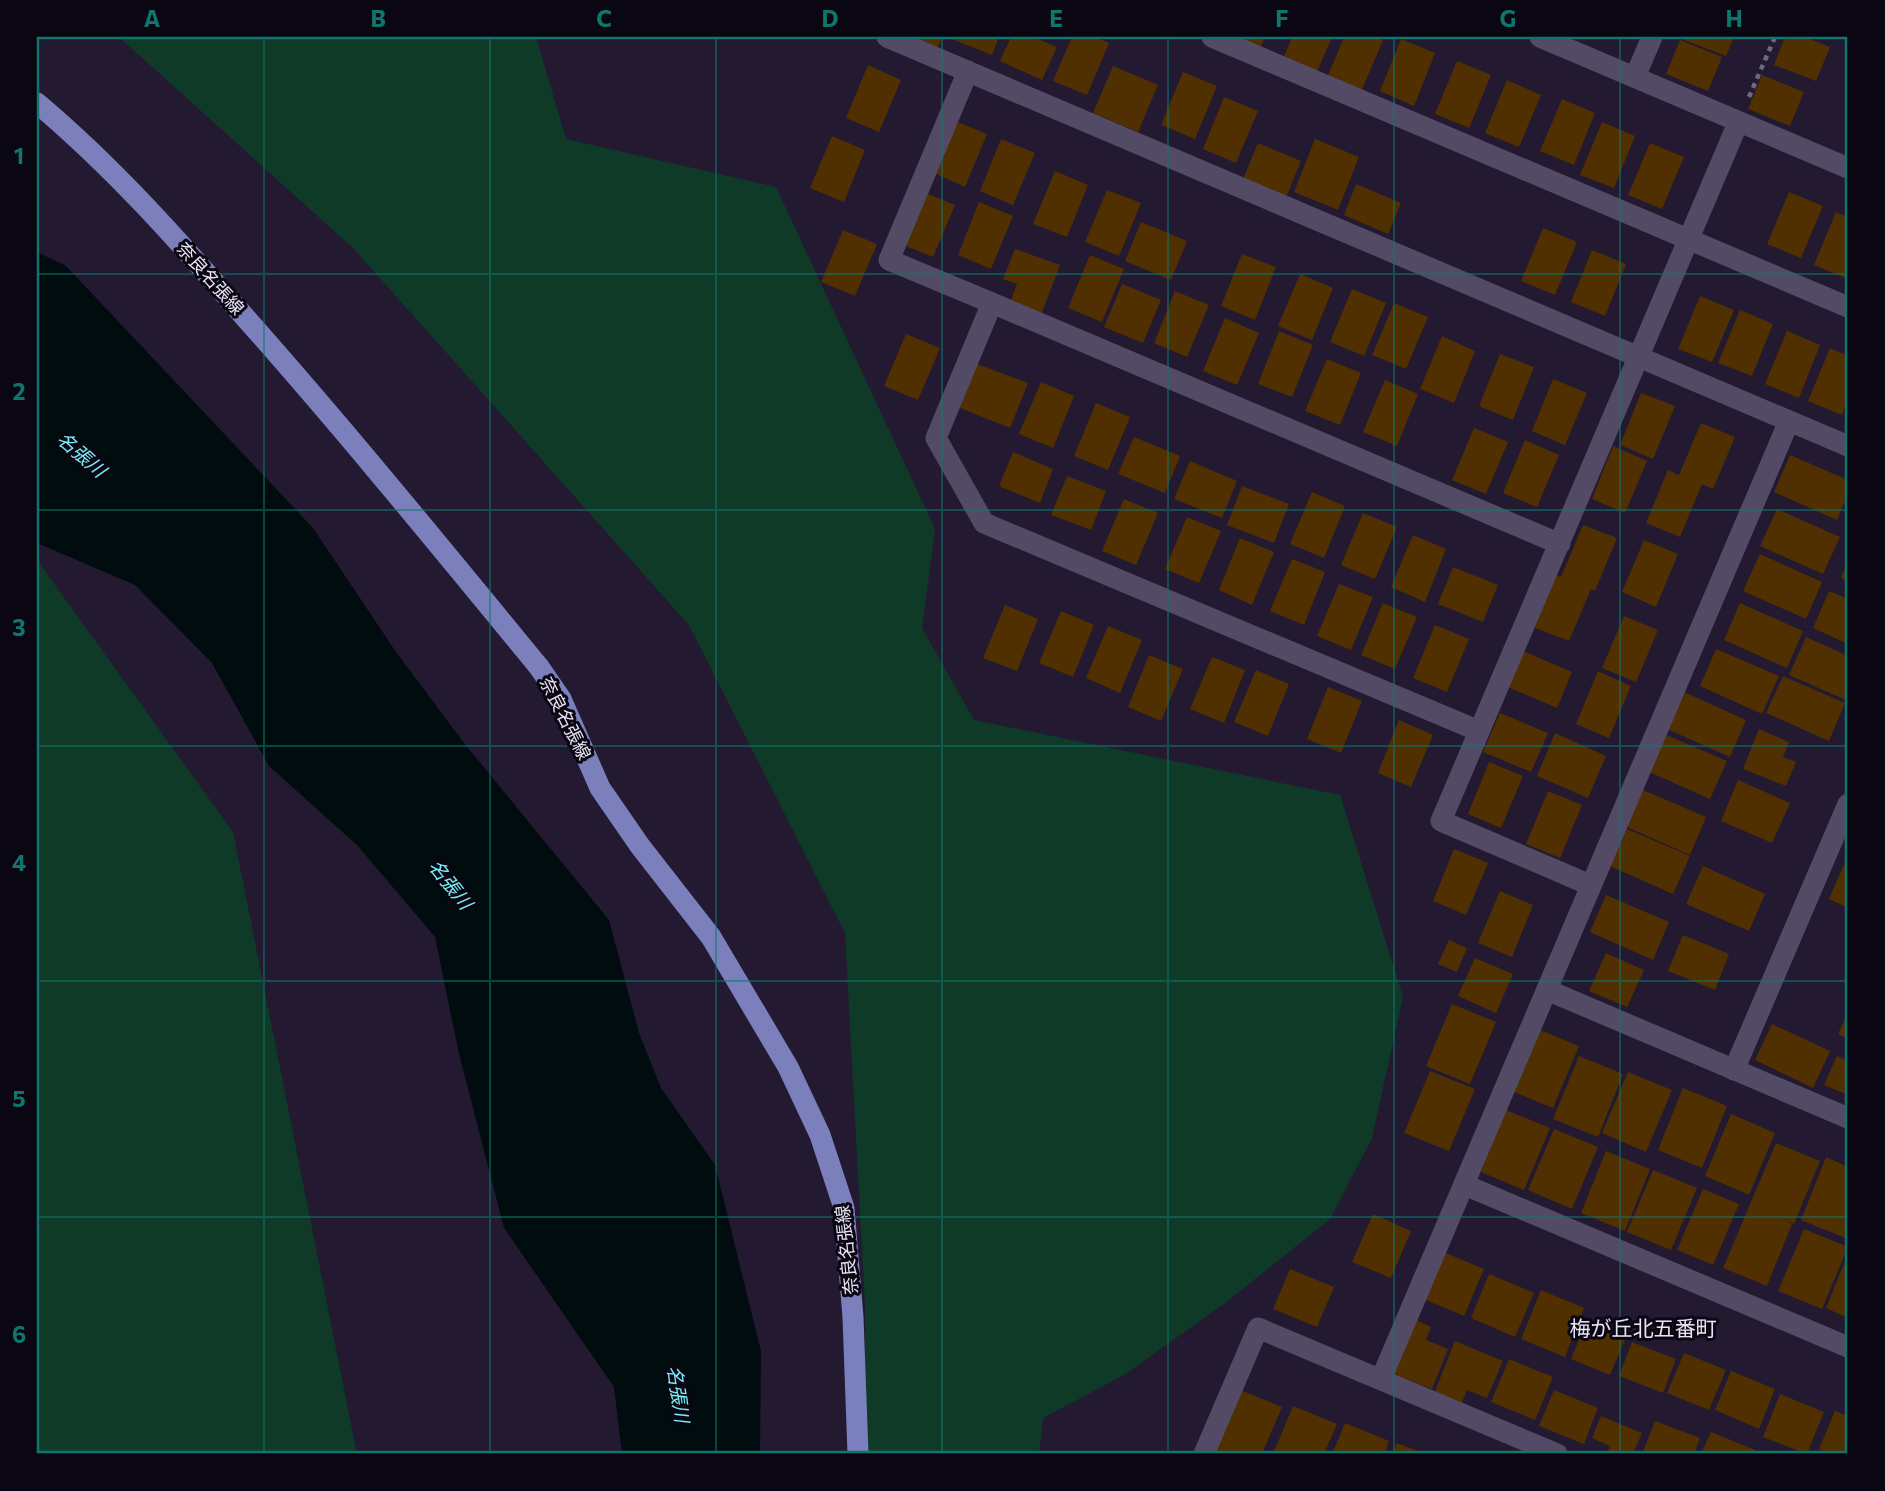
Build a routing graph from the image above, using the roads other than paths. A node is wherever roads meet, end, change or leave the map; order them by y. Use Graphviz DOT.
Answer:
graph roads {
  1 [pos="887,37"];
  2 [pos="1212,37"];
  3 [pos="1540,37"];
  4 [pos="1652,37"];
  5 [pos="968,71"];
  6 [pos="1635,77"];
  7 [pos="37,103"];
  8 [pos="1738,123"];
  9 [pos="1846,161"];
  10 [pos="1689,239"];
  11 [pos="992,303"];
  12 [pos="1848,307"];
  13 [pos="1639,356"];
  14 [pos="1789,421"];
  15 [pos="1848,446"];
  16 [pos="1560,544"];
  17 [pos="1479,731"];
  18 [pos="1848,804"];
  19 [pos="1590,885"];
  20 [pos="1546,990"];
  21 [pos="1734,1070"];
  22 [pos="1848,1118"];
  23 [pos="1465,1185"];
  24 [pos="1848,1347"];
  25 [pos="1381,1379"];
  26 [pos="858,1454"];
  27 [pos="1204,1454"];
  28 [pos="1557,1454"];
  1 -- 5 [label="street"];
  2 -- 10 [label="street"];
  3 -- 6 [label="street"];
  4 -- 6 [label="street"];
  5 -- 11 [label="street"];
  5 -- 13 [label="street"];
  6 -- 8 [label="street"];
  7 -- 26 [label="main road, 奈良名張線"];
  8 -- 9 [label="street"];
  8 -- 10 [label="street"];
  10 -- 12 [label="street"];
  10 -- 13 [label="street"];
  11 -- 16 [label="street"];
  11 -- 17 [label="street"];
  13 -- 14 [label="street"];
  13 -- 16 [label="street"];
  14 -- 15 [label="street"];
  14 -- 19 [label="street"];
  16 -- 17 [label="street"];
  17 -- 19 [label="street"];
  18 -- 21 [label="street"];
  19 -- 20 [label="street"];
  20 -- 21 [label="street"];
  20 -- 23 [label="street"];
  21 -- 22 [label="street"];
  23 -- 24 [label="street"];
  23 -- 25 [label="street"];
  25 -- 27 [label="street"];
  25 -- 28 [label="street"];
}
